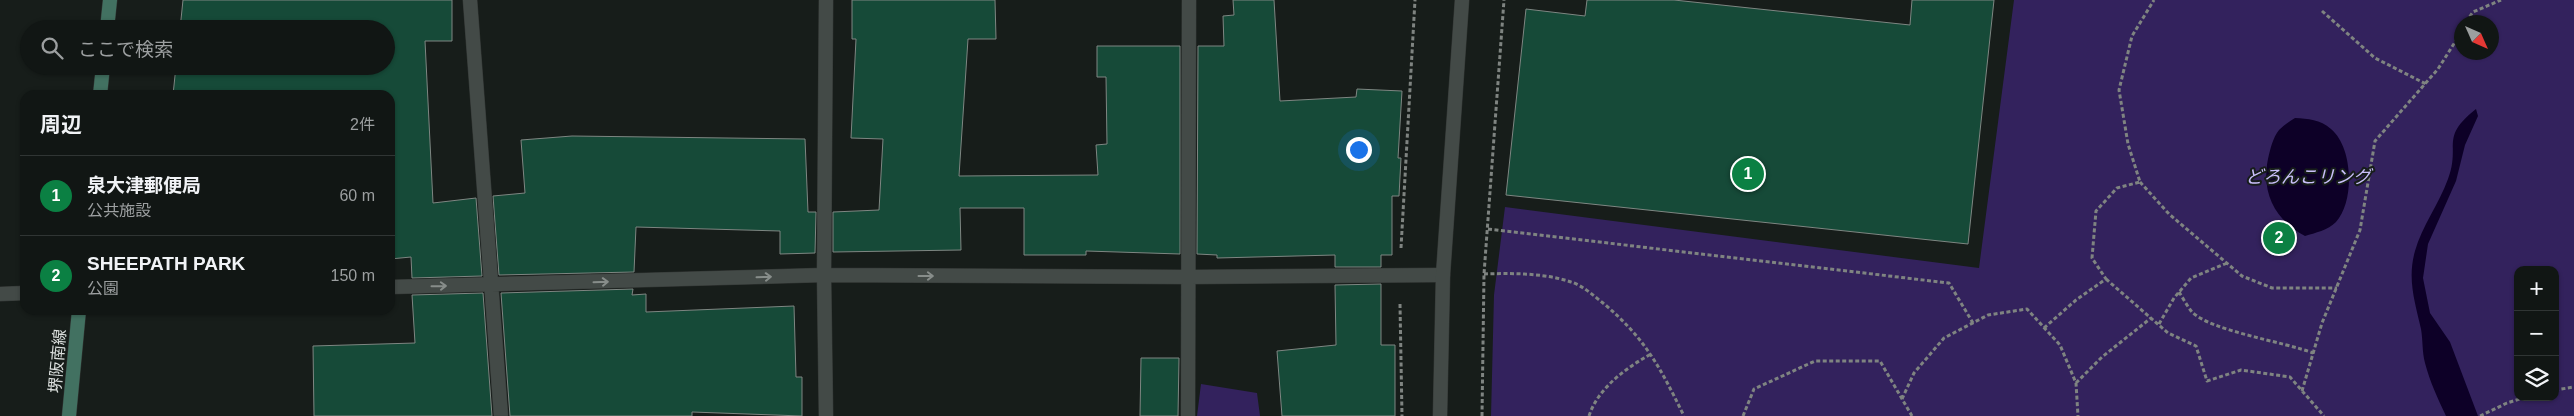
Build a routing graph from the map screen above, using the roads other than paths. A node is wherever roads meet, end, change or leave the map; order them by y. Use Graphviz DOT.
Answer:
graph roads {
  1 [pos="110,0"];
  2 [pos="470,0"];
  3 [pos="826,0"];
  4 [pos="1189,0"];
  5 [pos="1462,0"];
  6 [pos="108,20"];
  7 [pos="102,75"];
  8 [pos="101,90"];
  9 [pos="1443,274"];
  10 [pos="824,275"];
  11 [pos="1189,278"];
  12 [pos="492,286"];
  13 [pos="395,287"];
  14 [pos="20,293"];
  15 [pos="0,294"];
  16 [pos="79,315"];
  17 [pos="69,416"];
  18 [pos="501,416"];
  19 [pos="826,416"];
  20 [pos="1188,416"];
  21 [pos="1440,416"];
  1 -- 6 [label="main road"];
  2 -- 12 [label="street"];
  3 -- 10 [label="street"];
  4 -- 11 [label="street"];
  5 -- 9 [label="street"];
  7 -- 8 [label="main road"];
  9 -- 11 [label="street"];
  9 -- 21 [label="street"];
  10 -- 11 [label="street, one-way"];
  12 -- 10 [label="street, one-way"];
  10 -- 19 [label="street"];
  11 -- 20 [label="street"];
  13 -- 12 [label="street, one-way"];
  12 -- 18 [label="street"];
  14 -- 15 [label="street"];
  16 -- 17 [label="main road, 堺阪南線"];
}
